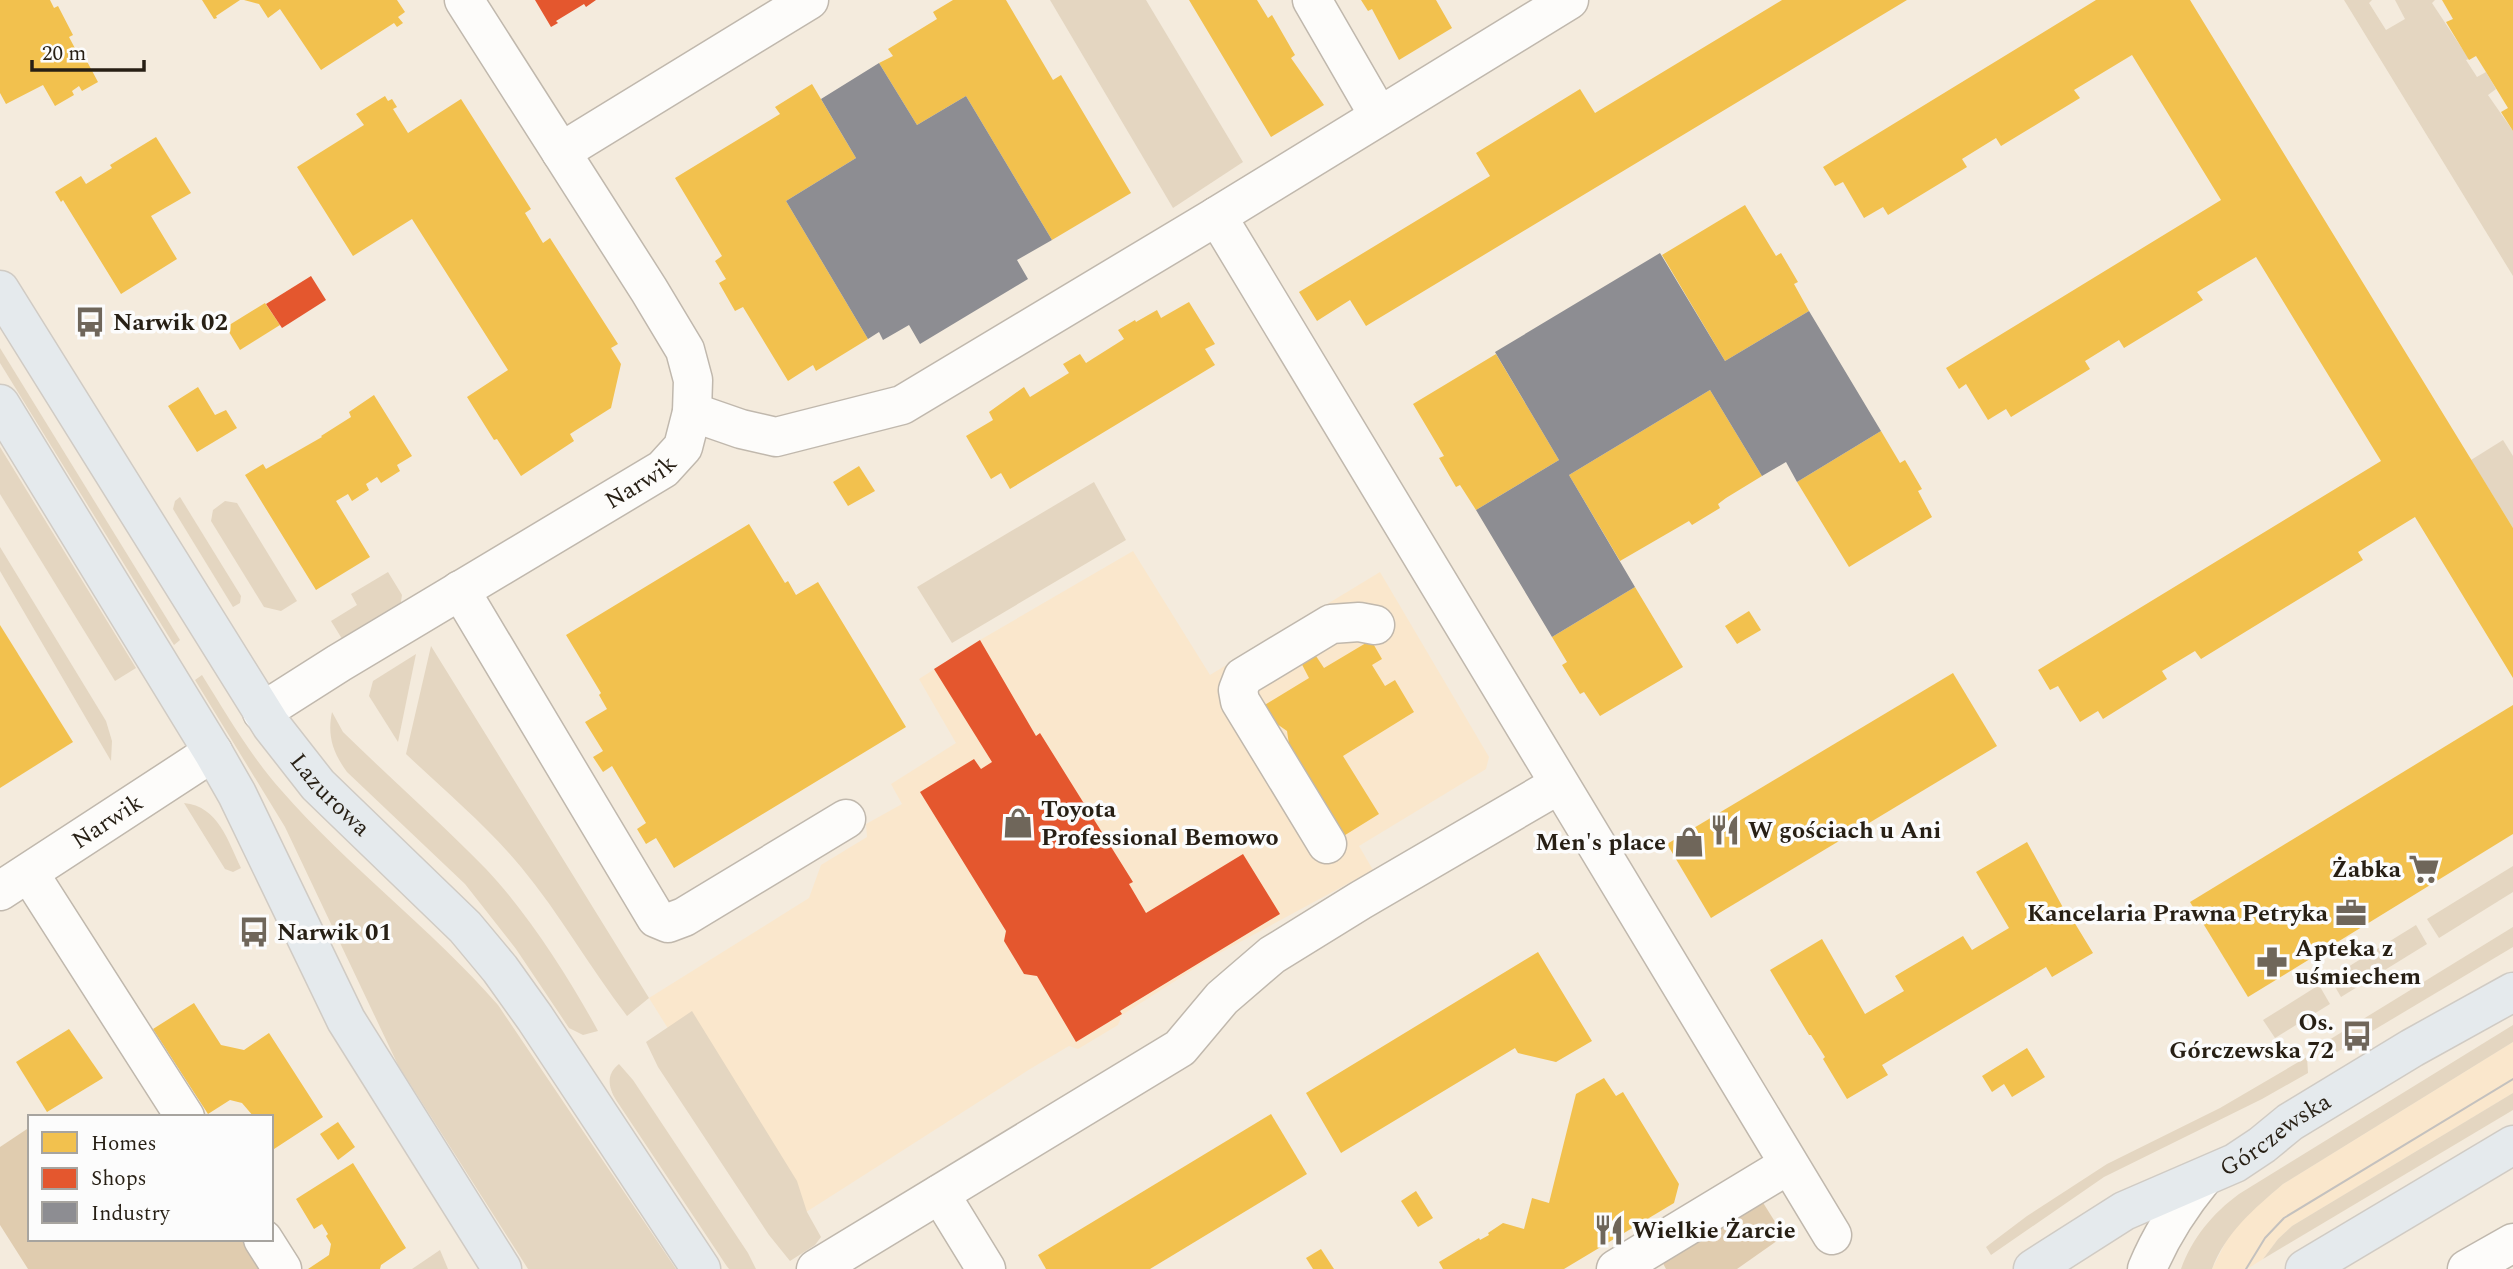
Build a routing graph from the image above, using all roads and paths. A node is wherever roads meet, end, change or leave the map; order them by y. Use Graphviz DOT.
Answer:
graph roads {
  1 [pos="464,0"];
  2 [pos="809,0"];
  3 [pos="1312,0"];
  4 [pos="1569,0"];
  5 [pos="1380,116"];
  6 [pos="561,152"];
  7 [pos="1217,216"];
  8 [pos="0,290"];
  9 [pos="0,404"];
  10 [pos="692,412"];
  11 [pos="460,590"];
  12 [pos="1375,625"];
  13 [pos="262,712"];
  14 [pos="214,752"];
  15 [pos="1558,785"];
  16 [pos="846,819"];
  17 [pos="1327,844"];
  18 [pos="15,882"];
  19 [pos="2511,994"];
  20 [pos="184,1115"];
  21 [pos="2513,1145"];
  22 [pos="1788,1165"];
  23 [pos="2203,1178"];
  24 [pos="940,1194"];
  25 [pos="1832,1235"];
  26 [pos="264,1241"];
  27 [pos="2513,1243"];
  28 [pos="282,1269"];
  29 [pos="502,1269"];
  30 [pos="701,1269"];
  31 [pos="816,1269"];
  32 [pos="986,1269"];
  33 [pos="1616,1269"];
  34 [pos="2033,1269"];
  35 [pos="2147,1269"];
  36 [pos="2305,1269"];
  37 [pos="2467,1269"];
  1 -- 6 [label="street, Narwik"];
  2 -- 6 [label="street"];
  3 -- 5 [label="street"];
  4 -- 5 [label="street"];
  5 -- 7 [label="street"];
  6 -- 10 [label="street, Narwik"];
  7 -- 10 [label="street"];
  7 -- 15 [label="street"];
  8 -- 13 [label="main road, Lazurowa"];
  9 -- 14 [label="main road"];
  10 -- 11 [label="street, Narwik"];
  11 -- 13 [label="street, Narwik"];
  11 -- 16 [label="street"];
  12 -- 17 [label="street"];
  13 -- 30 [label="main road, Lazurowa"];
  14 -- 18 [label="street, Narwik"];
  14 -- 29 [label="main road"];
  15 -- 22 [label="street"];
  15 -- 24 [label="street"];
  18 -- 20 [label="street"];
  19 -- 23 [label="main road, Górczewska"];
  21 -- 36 [label="main road"];
  22 -- 25 [label="street"];
  22 -- 33 [label="street"];
  23 -- 34 [label="main road, Górczewska"];
  23 -- 35 [label="street"];
  24 -- 31 [label="street"];
  24 -- 32 [label="street"];
  26 -- 28 [label="street"];
  27 -- 37 [label="street"];
}
